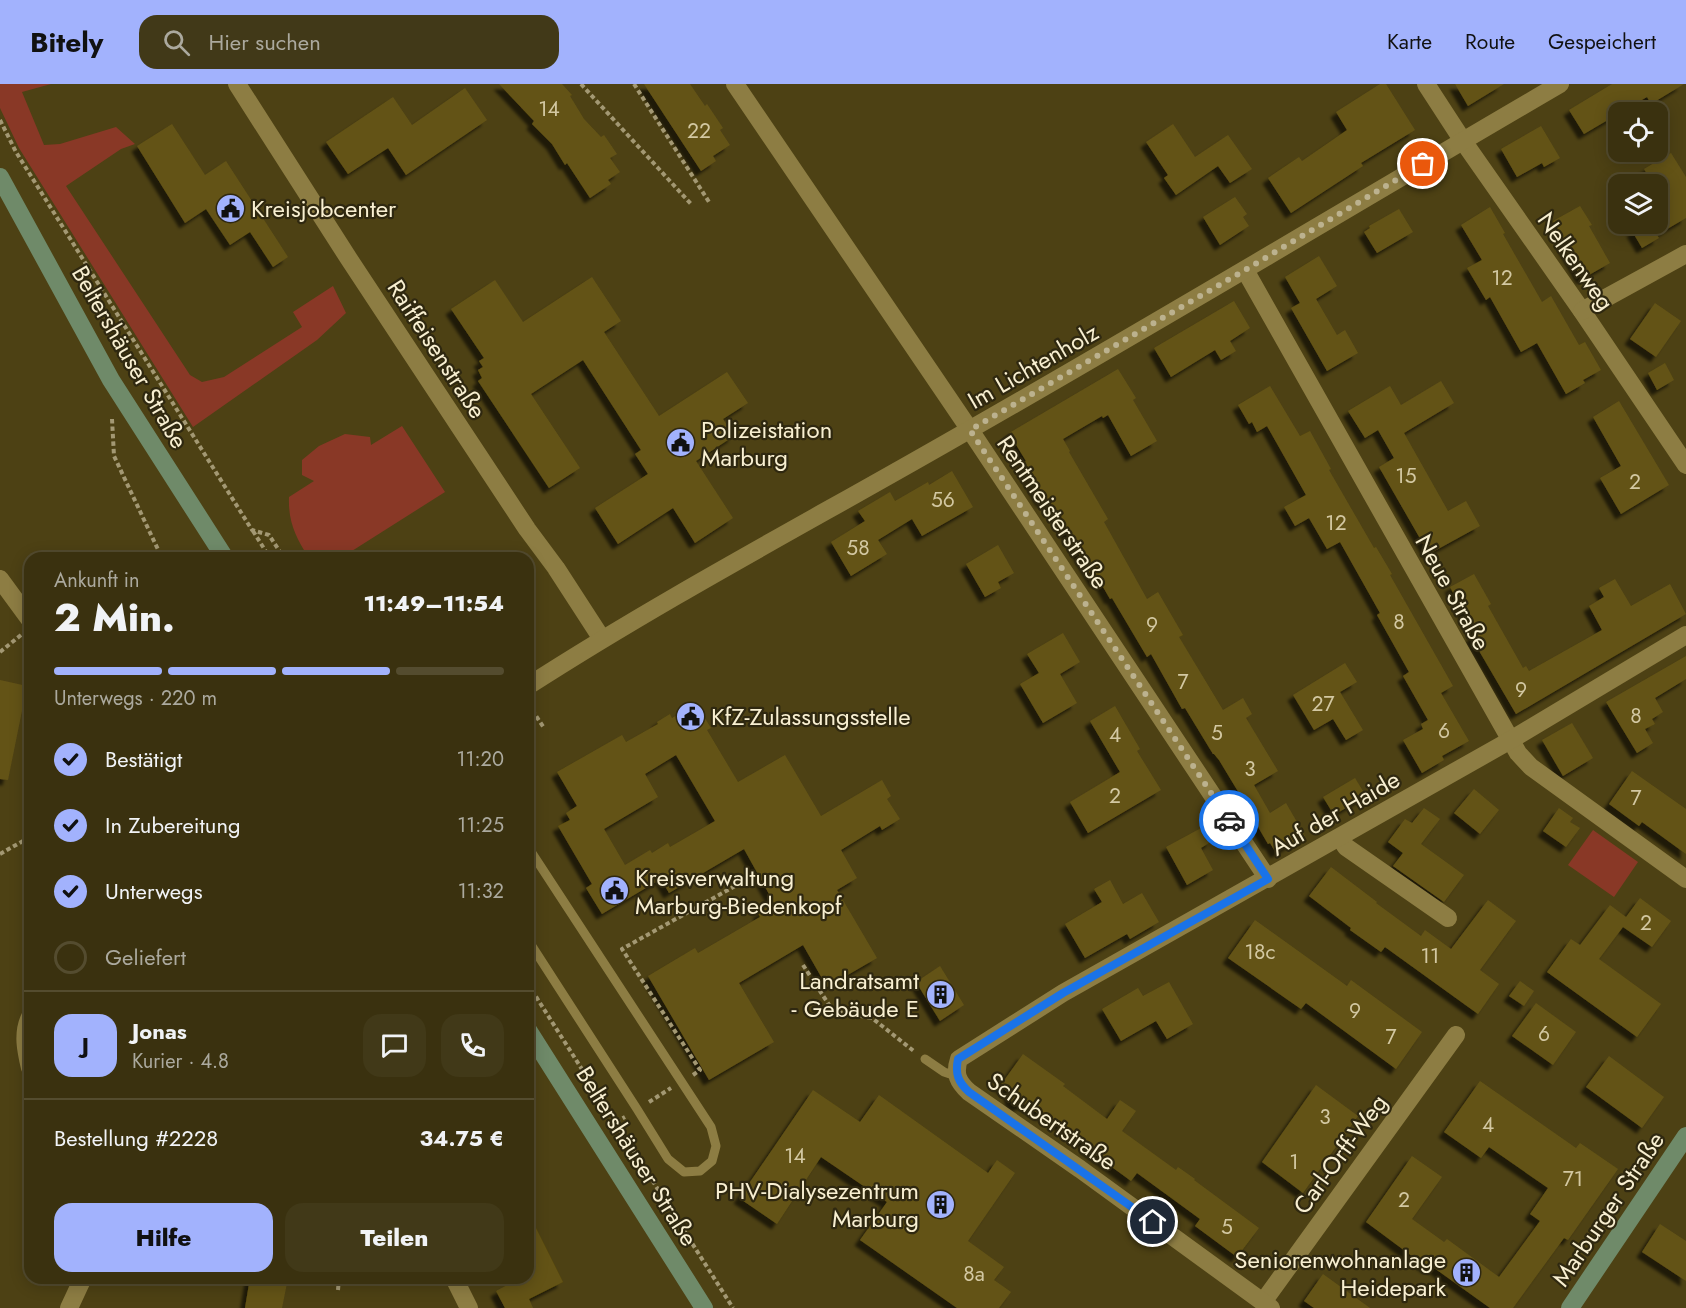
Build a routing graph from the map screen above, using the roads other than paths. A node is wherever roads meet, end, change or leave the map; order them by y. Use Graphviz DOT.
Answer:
graph roads {
  1 [pos="237,84"];
  2 [pos="735,84"];
  3 [pos="1426,84"];
  4 [pos="1560,84"];
  5 [pos="1463,141"];
  6 [pos="0,177"];
  7 [pos="1686,254"];
  8 [pos="1245,270"];
  9 [pos="1582,311"];
  10 [pos="970,430"];
  11 [pos="1686,465"];
  12 [pos="221,552"];
  13 [pos="0,579"];
  14 [pos="24,623"];
  15 [pos="1686,635"];
  16 [pos="602,639"];
  17 [pos="534,682"];
  18 [pos="1509,741"];
  19 [pos="1340,838"];
  20 [pos="534,856"];
  21 [pos="1268,879"];
  22 [pos="1686,879"];
  23 [pos="1448,918"];
  24 [pos="534,949"];
  25 [pos="1456,1035"];
  26 [pos="534,1039"];
  27 [pos="925,1059"];
  28 [pos="956,1076"];
  29 [pos="1686,1136"];
  30 [pos="80,1284"];
  31 [pos="457,1284"];
  32 [pos="1267,1305"];
  33 [pos="69,1308"];
  34 [pos="469,1308"];
  35 [pos="704,1308"];
  36 [pos="1570,1308"];
  1 -- 16 [label="street, Raiffeisenstraße"];
  2 -- 10 [label="street, Rentmeisterstraße"];
  3 -- 5 [label="street, Nelkenweg"];
  4 -- 5 [label="street, Im Lichtenholz"];
  5 -- 8 [label="street, Im Lichtenholz"];
  5 -- 9 [label="street, Nelkenweg"];
  6 -- 12 [label="main road, Beltershäuser Straße"];
  7 -- 9 [label="street"];
  8 -- 10 [label="street, Im Lichtenholz"];
  8 -- 18 [label="street, Neue Straße"];
  9 -- 11 [label="street, Nelkenweg"];
  10 -- 16 [label="street, Im Lichtenholz"];
  10 -- 21 [label="street, Rentmeisterstraße"];
  13 -- 14 [label="street"];
  15 -- 18 [label="street, Auf der Haide"];
  16 -- 17 [label="street, Im Lichtenholz"];
  18 -- 19 [label="street, Auf der Haide"];
  18 -- 22 [label="street, Neue Straße"];
  19 -- 21 [label="street, Auf der Haide"];
  19 -- 23 [label="street"];
  20 -- 24 [label="lane"];
  21 -- 28 [label="street, Auf der Haide"];
  25 -- 32 [label="street, Carl-Orff-Weg"];
  26 -- 35 [label="main road, Beltershäuser Straße"];
  27 -- 28 [label="lane"];
  28 -- 32 [label="street, Schubertstraße"];
  29 -- 36 [label="main road, Marburger Straße"];
  30 -- 33 [label="street"];
  31 -- 34 [label="street"];
}
